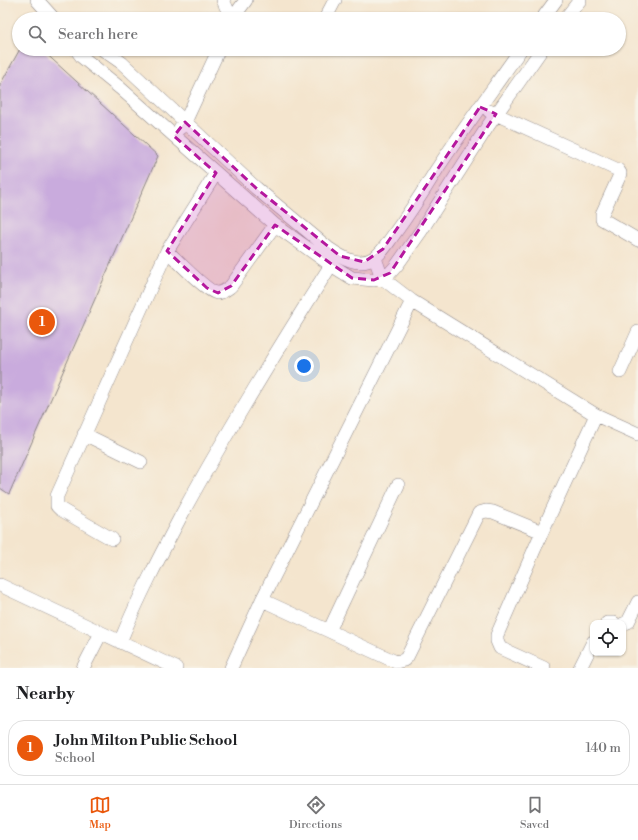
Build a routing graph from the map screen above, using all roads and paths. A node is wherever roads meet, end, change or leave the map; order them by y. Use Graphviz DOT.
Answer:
graph roads {
  1 [pos="37,0"];
  2 [pos="223,0"];
  3 [pos="246,0"];
  4 [pos="335,0"];
  5 [pos="556,0"];
  6 [pos="580,0"];
  7 [pos="48,12"];
  8 [pos="228,12"];
  9 [pos="237,12"];
  10 [pos="329,12"];
  11 [pos="547,12"];
  12 [pos="571,12"];
  13 [pos="81,56"];
  14 [pos="112,56"];
  15 [pos="216,56"];
  16 [pos="516,56"];
  17 [pos="537,56"];
  18 [pos="480,107"];
  19 [pos="496,114"];
  20 [pos="185,122"];
  21 [pos="174,136"];
  22 [pos="216,173"];
  23 [pos="275,225"];
  24 [pos="638,240"];
  25 [pos="167,251"];
  26 [pos="375,258"];
  27 [pos="331,266"];
  28 [pos="382,278"];
  29 [pos="412,301"];
  30 [pos="638,332"];
  31 [pos="620,372"];
  32 [pos="596,415"];
  33 [pos="84,434"];
  34 [pos="638,434"];
  35 [pos="141,462"];
  36 [pos="398,485"];
  37 [pos="542,532"];
  38 [pos="112,539"];
  39 [pos="0,585"];
  40 [pos="262,600"];
  41 [pos="638,602"];
  42 [pos="626,623"];
  43 [pos="329,631"];
  44 [pos="101,633"];
  45 [pos="120,642"];
  46 [pos="590,648"];
  47 [pos="83,668"];
  48 [pos="176,668"];
  49 [pos="231,668"];
  50 [pos="544,668"];
  51 [pos="580,668"];
  1 -- 7 [label="street"];
  2 -- 8 [label="street"];
  3 -- 9 [label="street"];
  4 -- 10 [label="street"];
  5 -- 11 [label="street"];
  6 -- 12 [label="street"];
  13 -- 21 [label="street"];
  14 -- 20 [label="street"];
  15 -- 20 [label="street"];
  16 -- 18 [label="street"];
  17 -- 19 [label="street"];
  18 -- 19 [label="street"];
  18 -- 26 [label="street"];
  19 -- 24 [label="street"];
  19 -- 28 [label="street"];
  20 -- 21 [label="street"];
  20 -- 26 [label="street"];
  21 -- 22 [label="street"];
  22 -- 23 [label="street"];
  22 -- 25 [label="street"];
  23 -- 25 [label="street"];
  23 -- 27 [label="street"];
  25 -- 33 [label="street"];
  26 -- 28 [label="street"];
  27 -- 28 [label="street"];
  27 -- 45 [label="street"];
  28 -- 29 [label="street"];
  29 -- 32 [label="street"];
  29 -- 40 [label="street"];
  30 -- 31 [label="street"];
  32 -- 34 [label="street"];
  32 -- 37 [label="street"];
  33 -- 35 [label="street"];
  33 -- 38 [label="street"];
  36 -- 43 [label="street"];
  37 -- 43 [label="street"];
  37 -- 50 [label="street"];
  39 -- 44 [label="street"];
  40 -- 43 [label="street"];
  40 -- 49 [label="street"];
  41 -- 42 [label="street"];
  44 -- 45 [label="street"];
  44 -- 47 [label="street"];
  45 -- 48 [label="street"];
  46 -- 51 [label="street"];
}
